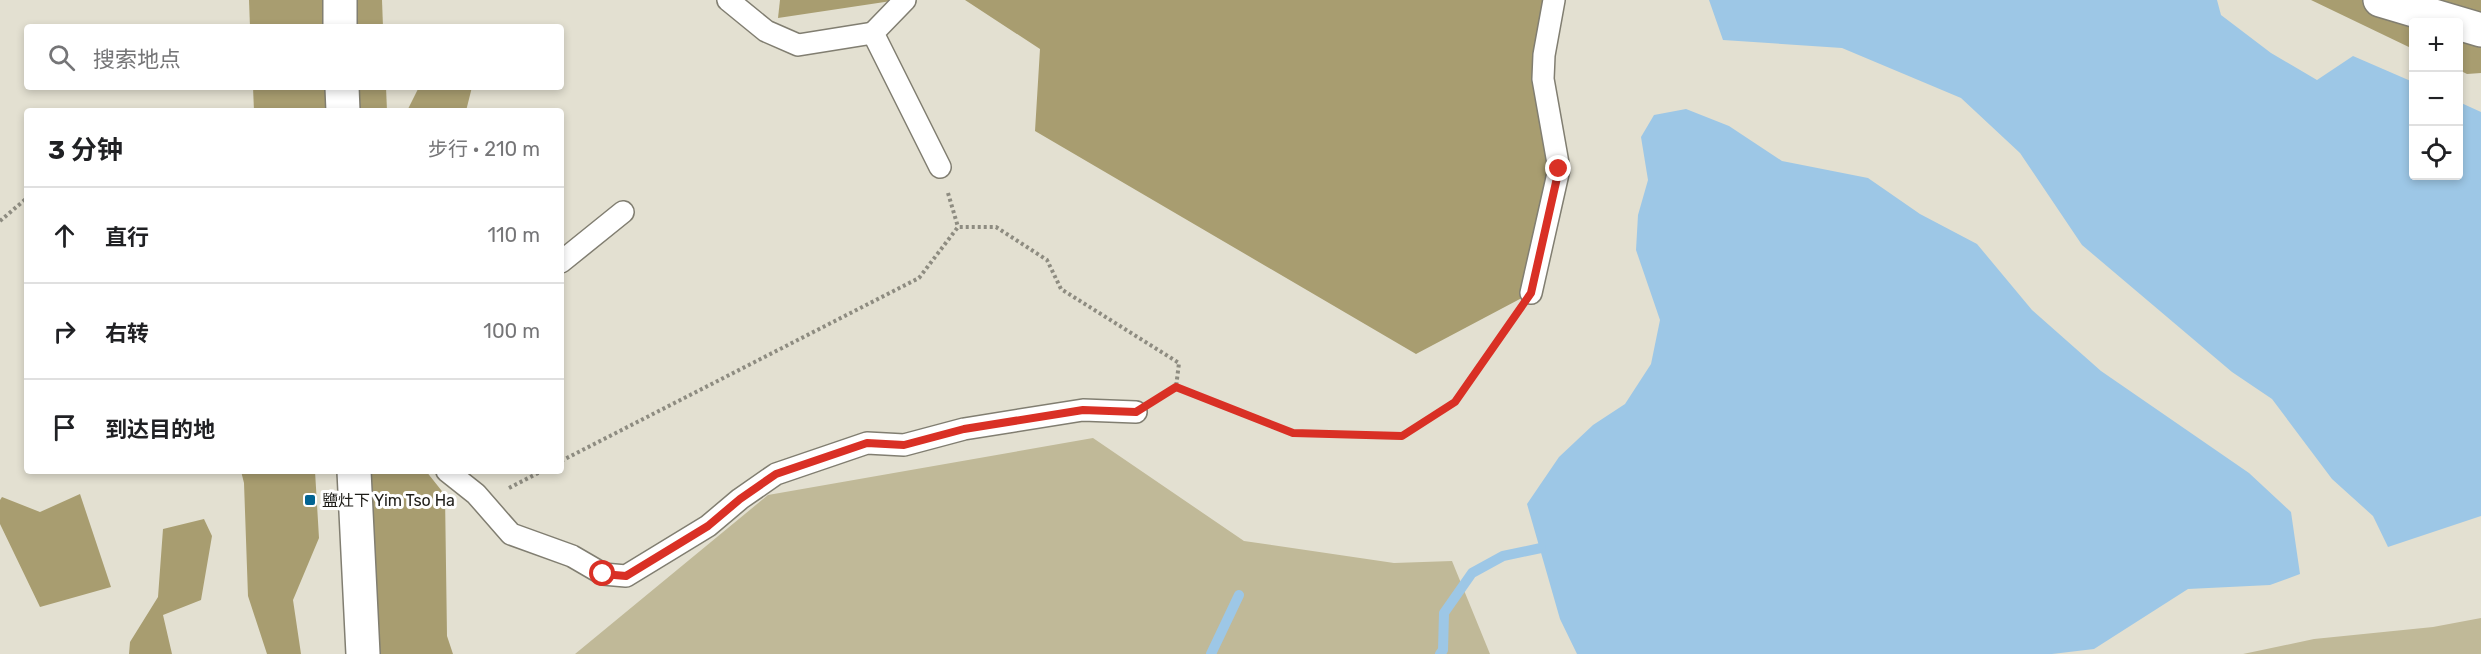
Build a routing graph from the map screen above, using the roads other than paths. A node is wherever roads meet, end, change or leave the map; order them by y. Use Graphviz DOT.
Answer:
graph roads {
  1 [pos="340,0"];
  2 [pos="728,0"];
  3 [pos="905,0"];
  4 [pos="1554,0"];
  5 [pos="2380,0"];
  6 [pos="340,24"];
  7 [pos="2481,30"];
  8 [pos="873,33"];
  9 [pos="342,90"];
  10 [pos="342,108"];
  11 [pos="940,167"];
  12 [pos="623,212"];
  13 [pos="564,260"];
  14 [pos="1531,293"];
  15 [pos="1136,412"];
  16 [pos="354,474"];
  17 [pos="451,474"];
  18 [pos="363,654"];
  1 -- 6 [label="main road"];
  2 -- 8 [label="lane"];
  3 -- 8 [label="lane"];
  4 -- 14 [label="lane"];
  5 -- 7 [label="main road"];
  8 -- 11 [label="lane"];
  9 -- 10 [label="main road"];
  12 -- 13 [label="lane"];
  15 -- 17 [label="lane"];
  16 -- 18 [label="main road"];
}
